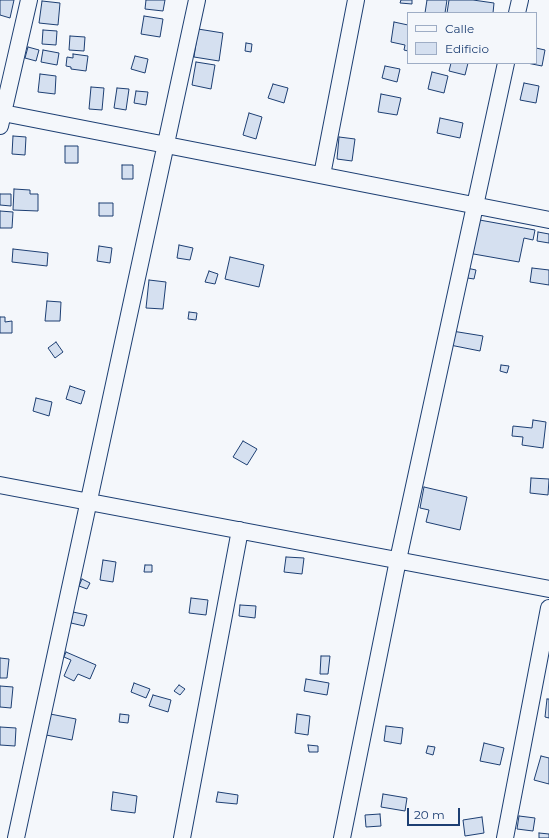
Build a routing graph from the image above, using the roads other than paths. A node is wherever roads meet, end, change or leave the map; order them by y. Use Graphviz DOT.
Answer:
graph roads {
  1 [pos="29,0"];
  2 [pos="197,0"];
  3 [pos="356,0"];
  4 [pos="520,0"];
  5 [pos="517,12"];
  6 [pos="506,64"];
  7 [pos="1,117"];
  8 [pos="166,145"];
  9 [pos="322,175"];
  10 [pos="475,205"];
  11 [pos="549,220"];
  12 [pos="0,485"];
  13 [pos="89,502"];
  14 [pos="240,530"];
  15 [pos="398,560"];
  16 [pos="549,589"];
  17 [pos="549,608"];
  18 [pos="16,838"];
  19 [pos="182,838"];
  20 [pos="342,838"];
  21 [pos="505,838"];
  1 -- 7 [label="street"];
  2 -- 8 [label="street"];
  3 -- 9 [label="street"];
  4 -- 5 [label="street"];
  6 -- 10 [label="street"];
  7 -- 8 [label="street"];
  8 -- 9 [label="street"];
  8 -- 13 [label="street"];
  9 -- 10 [label="street"];
  10 -- 11 [label="street"];
  10 -- 15 [label="street"];
  12 -- 13 [label="street"];
  13 -- 14 [label="street"];
  13 -- 18 [label="street"];
  14 -- 15 [label="street"];
  14 -- 19 [label="street"];
  15 -- 16 [label="street"];
  15 -- 20 [label="street"];
  17 -- 21 [label="street"];
}
